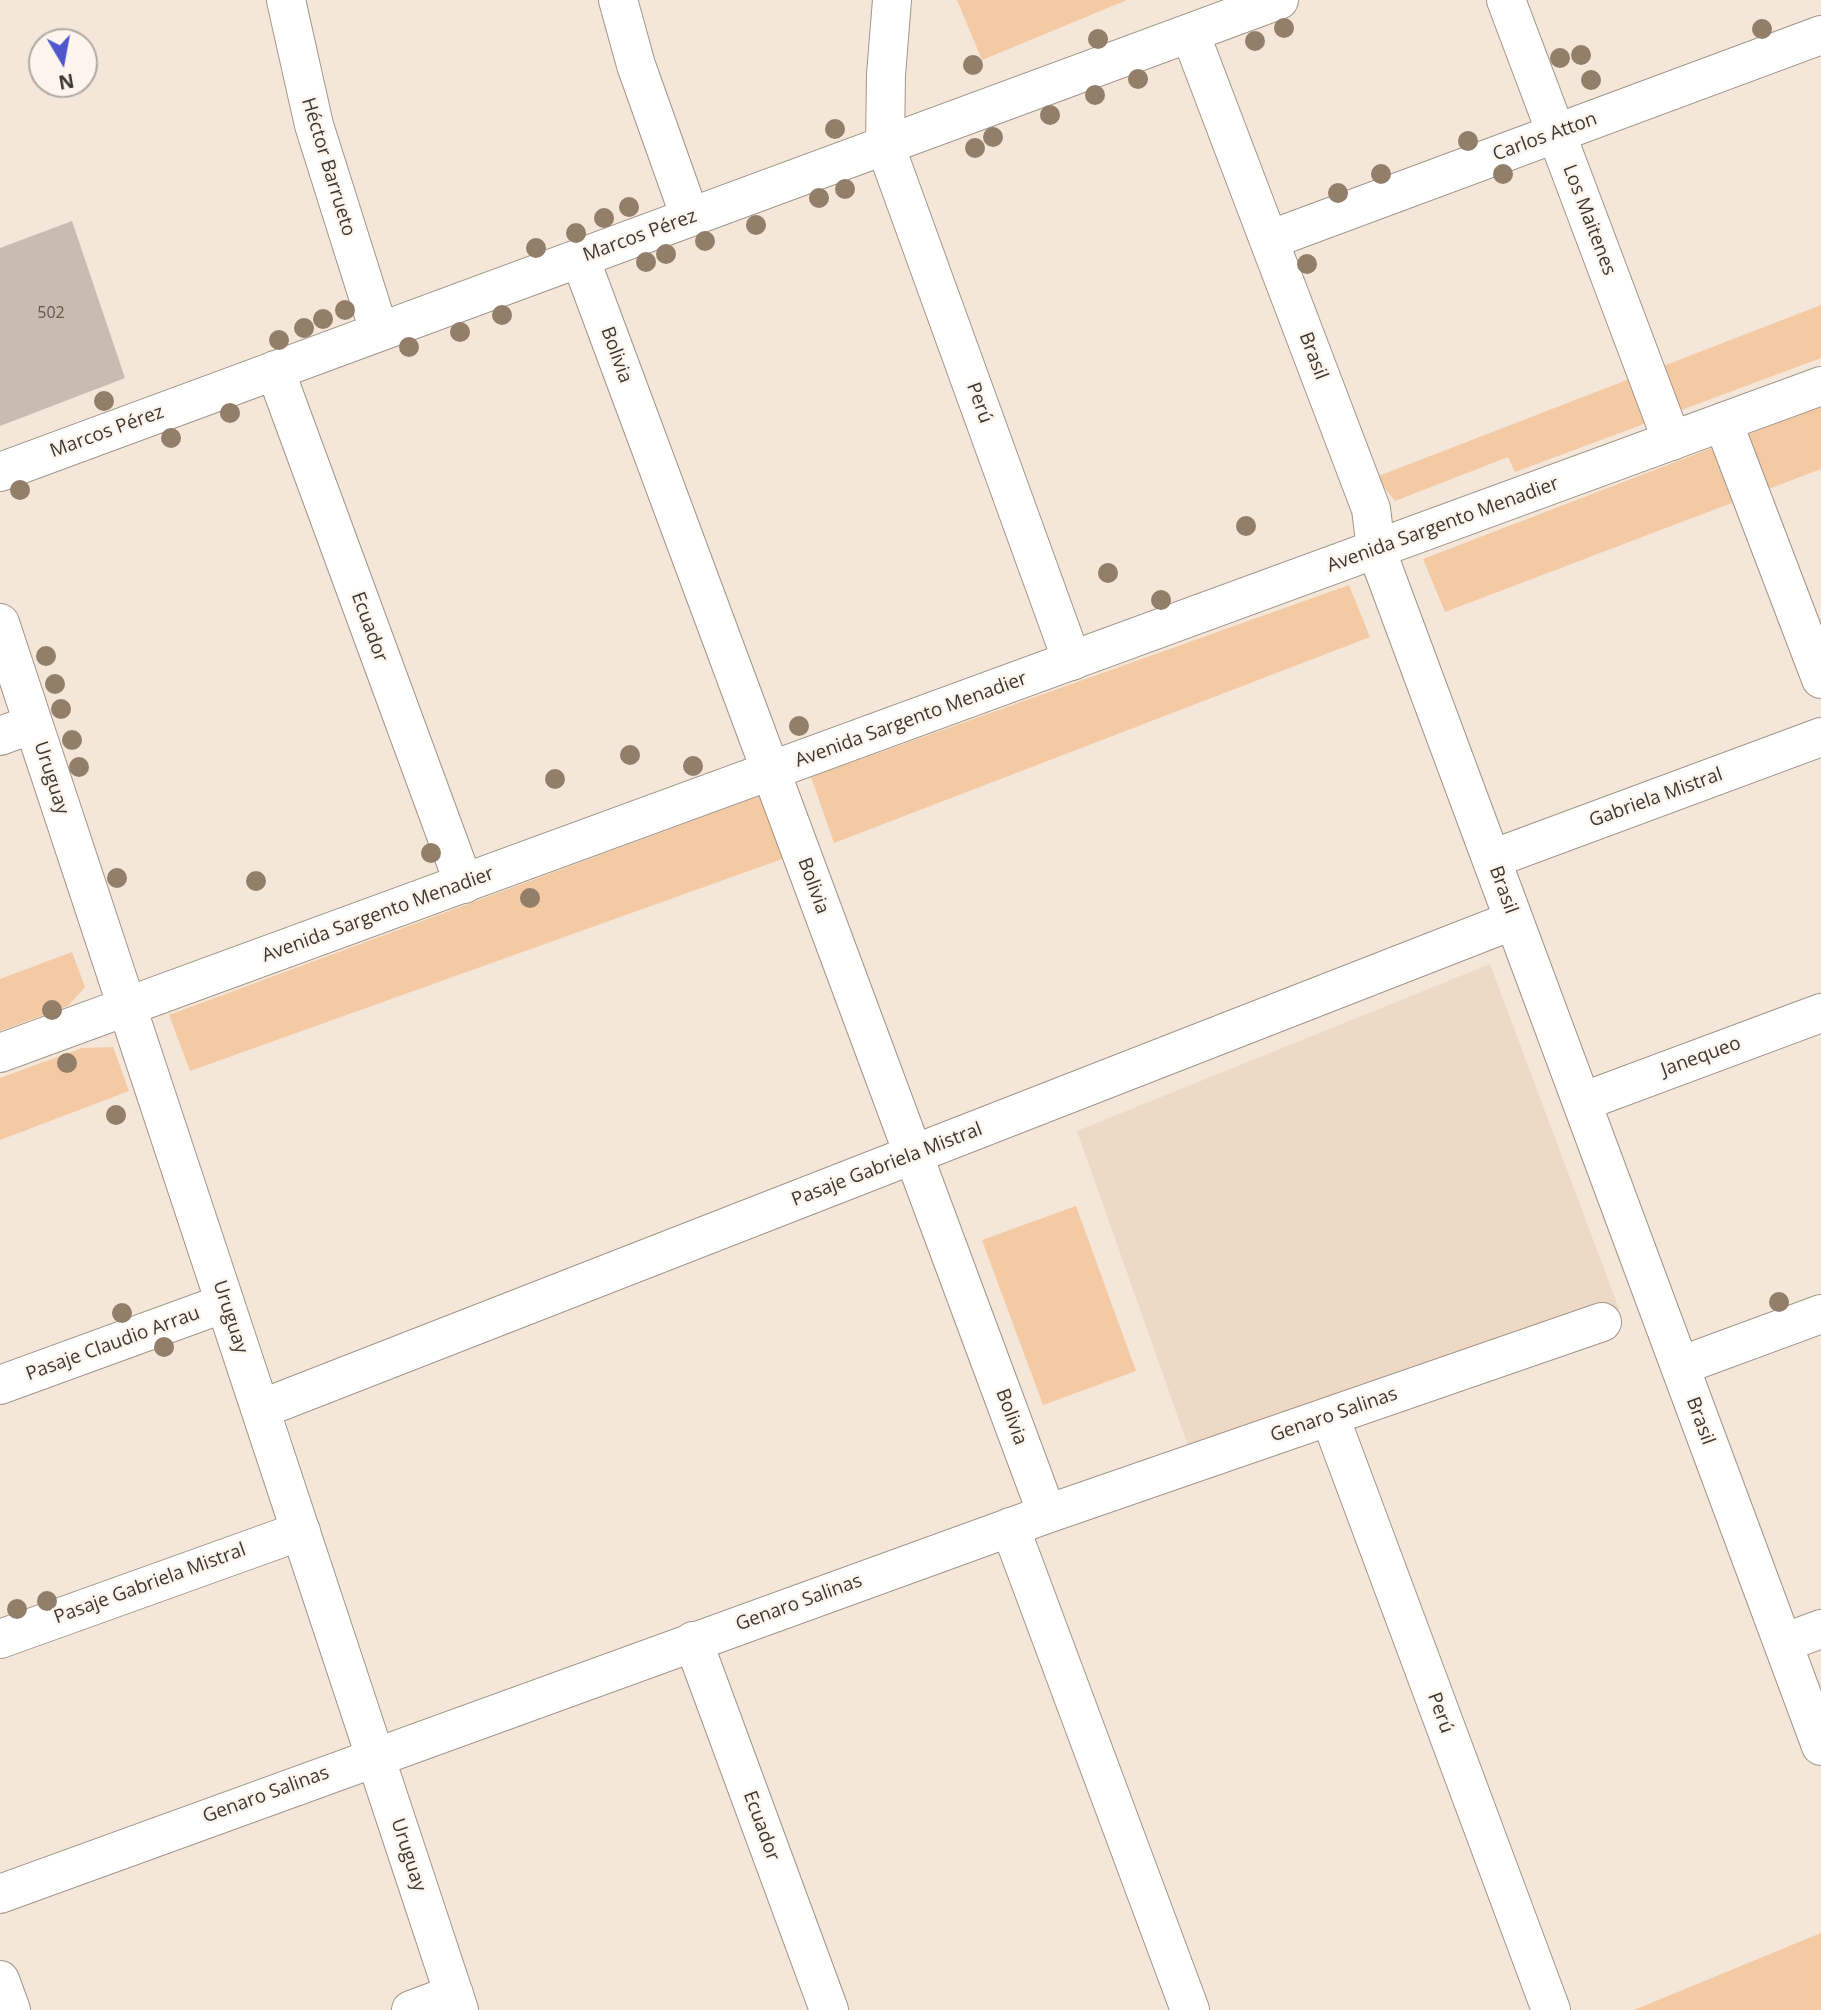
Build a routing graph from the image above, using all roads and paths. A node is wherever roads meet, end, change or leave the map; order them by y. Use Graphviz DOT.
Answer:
graph roads {
  1 [pos="286,0"];
  2 [pos="618,0"];
  3 [pos="892,0"];
  4 [pos="1279,0"];
  5 [pos="1506,0"];
  6 [pos="1200,19"];
  7 [pos="1821,35"];
  8 [pos="1556,133"];
  9 [pos="885,145"];
  10 [pos="690,217"];
  11 [pos="1269,240"];
  12 [pos="580,258"];
  13 [pos="379,331"];
  14 [pos="275,370"];
  15 [pos="1821,386"];
  16 [pos="1723,422"];
  17 [pos="1672,441"];
  18 [pos="0,472"];
  19 [pos="1376,549"];
  20 [pos="0,623"];
  21 [pos="1072,661"];
  22 [pos="1821,679"];
  23 [pos="17,730"];
  24 [pos="1821,737"];
  25 [pos="771,771"];
  26 [pos="1492,859"];
  27 [pos="464,884"];
  28 [pos="1514,920"];
  29 [pos="127,1007"];
  30 [pos="1821,1013"];
  31 [pos="0,1053"];
  32 [pos="1582,1102"];
  33 [pos="913,1154"];
  34 [pos="225,1303"];
  35 [pos="1821,1314"];
  36 [pos="1602,1322"];
  37 [pos="1680,1366"];
  38 [pos="0,1385"];
  39 [pos="261,1409"];
  40 [pos="1330,1417"];
  41 [pos="1046,1514"];
  42 [pos="1010,1527"];
  43 [pos="301,1531"];
  44 [pos="1821,1629"];
  45 [pos="0,1639"];
  46 [pos="693,1641"];
  47 [pos="1783,1643"];
  48 [pos="1821,1746"];
  49 [pos="375,1755"];
  50 [pos="0,1894"];
  51 [pos="0,1980"];
  52 [pos="457,2002"];
  53 [pos="11,2010"];
  54 [pos="411,2010"];
  55 [pos="829,2010"];
  56 [pos="1190,2010"];
  57 [pos="1551,2010"];
  1 -- 13 [label="street, Héctor Barrueto"];
  2 -- 10 [label="street"];
  3 -- 9 [label="street"];
  4 -- 6 [label="street, Marcos Pérez"];
  5 -- 8 [label="street, Los Maitenes"];
  6 -- 9 [label="street, Marcos Pérez"];
  6 -- 11 [label="street, Brasil"];
  7 -- 8 [label="street, Carlos Atton"];
  8 -- 11 [label="street, Carlos Atton"];
  8 -- 17 [label="street, Los Maitenes"];
  9 -- 10 [label="street, Marcos Pérez"];
  9 -- 21 [label="street, Perú"];
  10 -- 12 [label="street, Marcos Pérez"];
  11 -- 19 [label="street, Brasil"];
  12 -- 13 [label="street, Marcos Pérez"];
  12 -- 25 [label="street, Bolivia"];
  13 -- 14 [label="street, Marcos Pérez"];
  14 -- 18 [label="street, Marcos Pérez"];
  14 -- 27 [label="street, Ecuador"];
  15 -- 16 [label="street, Avenida Sargento Menadier"];
  16 -- 17 [label="street, Avenida Sargento Menadier"];
  16 -- 22 [label="street"];
  17 -- 19 [label="street, Avenida Sargento Menadier"];
  19 -- 21 [label="street, Avenida Sargento Menadier"];
  19 -- 26 [label="street, Brasil"];
  20 -- 23 [label="street, Uruguay"];
  21 -- 25 [label="street, Avenida Sargento Menadier"];
  23 -- 29 [label="street, Uruguay"];
  24 -- 26 [label="street, Gabriela Mistral"];
  25 -- 27 [label="street, Avenida Sargento Menadier"];
  25 -- 33 [label="street, Bolivia"];
  26 -- 28 [label="street, Brasil"];
  27 -- 29 [label="street, Avenida Sargento Menadier"];
  28 -- 32 [label="street, Brasil"];
  28 -- 33 [label="street, Pasaje Gabriela Mistral"];
  29 -- 31 [label="street, Avenida Sargento Menadier"];
  29 -- 34 [label="street, Uruguay"];
  30 -- 32 [label="street, Janequeo"];
  32 -- 37 [label="street, Brasil"];
  33 -- 39 [label="street, Pasaje Gabriela Mistral"];
  33 -- 41 [label="street, Bolivia"];
  34 -- 38 [label="street, Pasaje Claudio Arrau"];
  34 -- 39 [label="street, Uruguay"];
  35 -- 37 [label="street"];
  36 -- 40 [label="street, Genaro Salinas"];
  37 -- 47 [label="street, Brasil"];
  39 -- 43 [label="street, Uruguay"];
  40 -- 41 [label="street, Genaro Salinas"];
  40 -- 57 [label="street, Perú"];
  41 -- 42 [label="street, Genaro Salinas"];
  42 -- 46 [label="street, Genaro Salinas"];
  42 -- 56 [label="street"];
  43 -- 45 [label="street, Pasaje Gabriela Mistral"];
  43 -- 49 [label="street, Uruguay"];
  44 -- 47 [label="street"];
  46 -- 49 [label="street, Genaro Salinas"];
  46 -- 55 [label="street, Ecuador"];
  47 -- 48 [label="street, Brasil"];
  49 -- 50 [label="street, Genaro Salinas"];
  49 -- 52 [label="street, Uruguay"];
  51 -- 53 [label="street"];
  52 -- 54 [label="street"];
}
